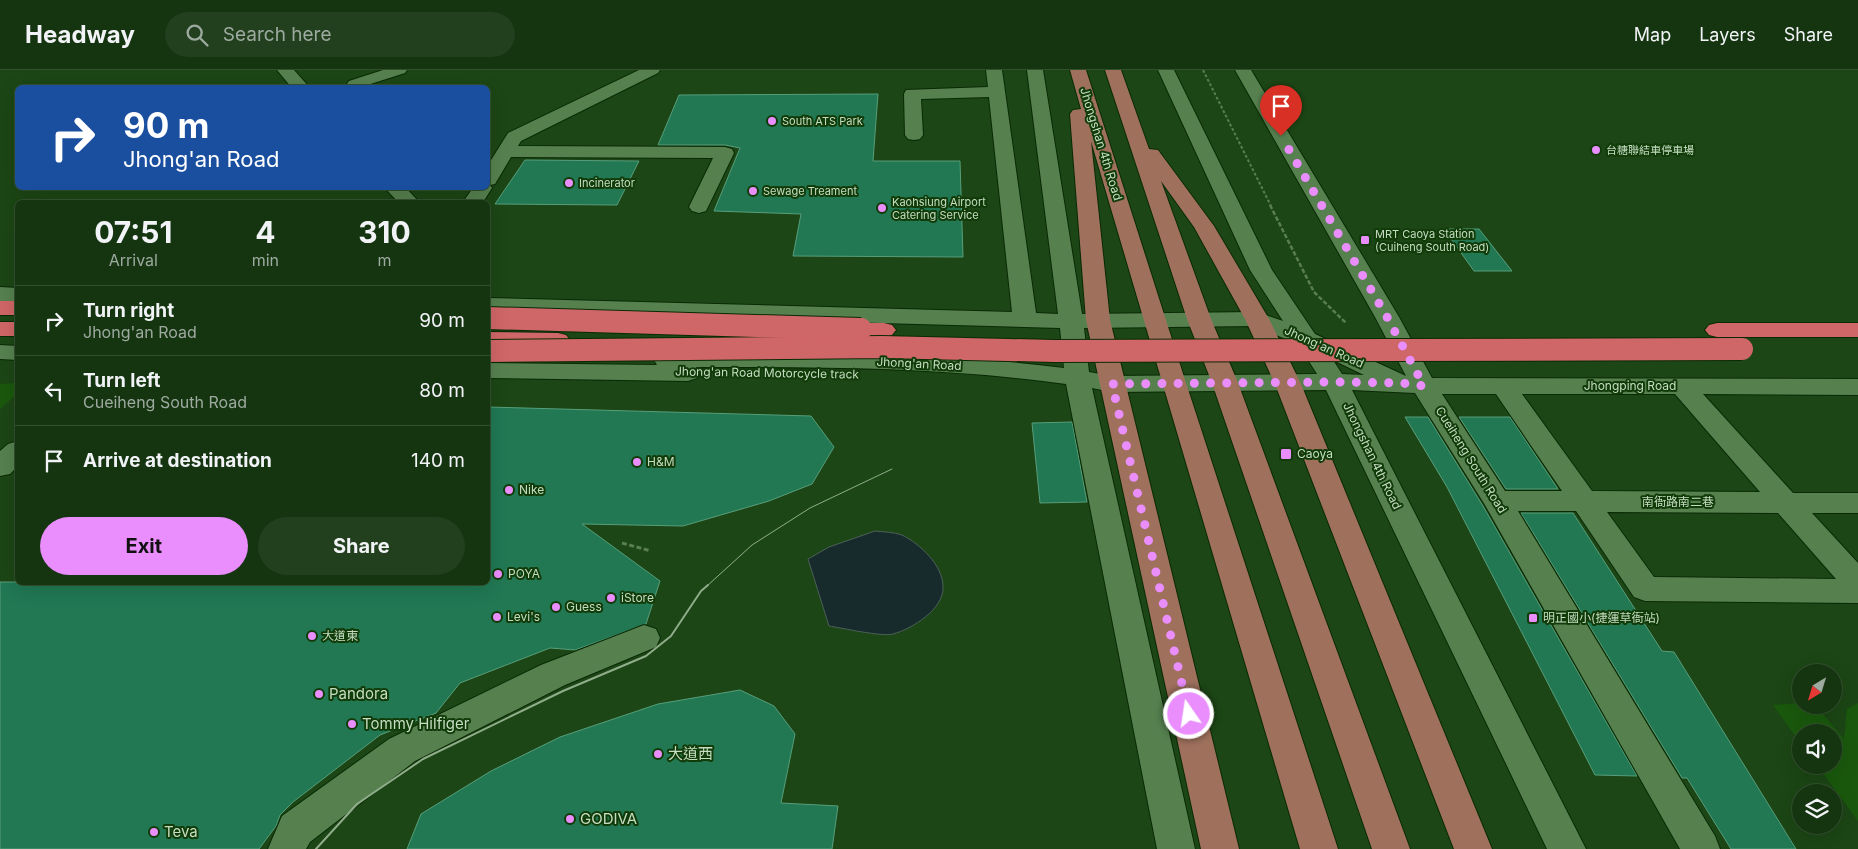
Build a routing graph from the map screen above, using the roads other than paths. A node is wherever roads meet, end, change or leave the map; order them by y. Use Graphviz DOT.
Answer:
graph roads {
  1 [pos="286,70"];
  2 [pos="399,70"];
  3 [pos="652,70"];
  4 [pos="1034,70"];
  5 [pos="1077,70"];
  6 [pos="1113,70"];
  7 [pos="1166,70"];
  8 [pos="1243,70"];
  9 [pos="994,81"];
  10 [pos="354,84"];
  11 [pos="299,85"];
  12 [pos="1134,131"];
  13 [pos="914,135"];
  14 [pos="507,151"];
  15 [pos="490,177"];
  16 [pos="397,190"];
  17 [pos="407,200"];
  18 [pos="699,207"];
  19 [pos="0,294"];
  20 [pos="15,295"];
  21 [pos="490,305"];
  22 [pos="0,308"];
  23 [pos="15,308"];
  24 [pos="0,313"];
  25 [pos="15,313"];
  26 [pos="769,313"];
  27 [pos="0,318"];
  28 [pos="490,318"];
  29 [pos="15,319"];
  30 [pos="1153,319"];
  31 [pos="1199,319"];
  32 [pos="1257,319"];
  33 [pos="1025,320"];
  34 [pos="1098,320"];
  35 [pos="1071,321"];
  36 [pos="490,322"];
  37 [pos="490,328"];
  38 [pos="0,329"];
  39 [pos="15,329"];
  40 [pos="1858,330"];
  41 [pos="0,335"];
  42 [pos="15,335"];
  43 [pos="883,338"];
  44 [pos="1304,338"];
  45 [pos="490,339"];
  46 [pos="0,342"];
  47 [pos="15,342"];
  48 [pos="1858,349"];
  49 [pos="490,350"];
  50 [pos="490,350"];
  51 [pos="0,352"];
  52 [pos="15,353"];
  53 [pos="749,360"];
  54 [pos="490,362"];
  55 [pos="490,371"];
  56 [pos="1076,376"];
  57 [pos="1335,382"];
  58 [pos="1173,383"];
  59 [pos="1225,383"];
  60 [pos="1112,384"];
  61 [pos="1288,384"];
  62 [pos="1413,385"];
  63 [pos="1503,385"];
  64 [pos="1681,386"];
  65 [pos="1858,387"];
  66 [pos="15,453"];
  67 [pos="0,467"];
  68 [pos="1497,501"];
  69 [pos="1583,502"];
  70 [pos="1784,502"];
  71 [pos="1858,503"];
  72 [pos="1858,582"];
  73 [pos="1858,591"];
  74 [pos="644,638"];
  75 [pos="288,849"];
  76 [pos="1176,849"];
  77 [pos="1220,849"];
  78 [pos="1319,849"];
  79 [pos="1391,849"];
  80 [pos="1473,849"];
  81 [pos="1567,849"];
  82 [pos="1700,849"];
  1 -- 11 [label="street"];
  2 -- 10 [label="street"];
  3 -- 14 [label="street"];
  4 -- 35 [label="street"];
  5 -- 30 [label="main road, Jhongshan 4th Road"];
  5 -- 34 [label="main road, Jhongshan 4th Road"];
  6 -- 12 [label="main road"];
  7 -- 44 [label="street, Jhongshan 4th Road"];
  8 -- 62 [label="street, Cueiheng South Road"];
  9 -- 13 [label="street"];
  9 -- 33 [label="street"];
  12 -- 31 [label="main road"];
  12 -- 32 [label="main road"];
  14 -- 15 [label="street"];
  14 -- 18 [label="street"];
  16 -- 17 [label="street"];
  19 -- 20 [label="street"];
  21 -- 26 [label="street, Jhong'an Road"];
  22 -- 23 [label="highway"];
  24 -- 25 [label="street"];
  26 -- 33 [label="street, Jhong'an Road"];
  26 -- 36 [label="street, Jhong'an Road"];
  27 -- 29 [label="highway"];
  28 -- 43 [label="highway, bridge"];
  30 -- 31 [label="street, Jhong'an Road"];
  30 -- 34 [label="street, Jhong'an Road"];
  30 -- 58 [label="main road, Jhongshan 4th Road"];
  31 -- 32 [label="street, Jhong'an Road"];
  31 -- 59 [label="main road"];
  32 -- 44 [label="street, Jhong'an Road"];
  32 -- 61 [label="main road"];
  33 -- 35 [label="street, Jhong'an Road"];
  34 -- 35 [label="street, Jhong'an Road"];
  34 -- 60 [label="main road, Jhongshan 4th Road"];
  35 -- 56 [label="street"];
  37 -- 43 [label="highway, bridge"];
  38 -- 39 [label="highway"];
  40 -- 43 [label="highway"];
  41 -- 42 [label="street"];
  43 -- 45 [label="highway, bridge"];
  43 -- 48 [label="highway, bridge"];
  43 -- 49 [label="highway, bridge"];
  44 -- 57 [label="street, Jhongshan 4th Road"];
  44 -- 62 [label="street, Jhong'an Road"];
  46 -- 47 [label="highway"];
  50 -- 53 [label="street, Jhong'an Road"];
  51 -- 52 [label="street"];
  53 -- 54 [label="street, Jhong'an Road"];
  53 -- 56 [label="street, Jhong'an Road"];
  55 -- 56 [label="street, Jhong'an Road Motorcycle track"];
  56 -- 60 [label="street, Jhong'an Road"];
  56 -- 76 [label="street"];
  57 -- 61 [label="street, Jhong'an Road"];
  57 -- 62 [label="street, Jhong'an Road"];
  57 -- 81 [label="street, Jhongshan 4th Road"];
  58 -- 59 [label="street, Jhong'an Road"];
  58 -- 60 [label="street, Jhong'an Road"];
  58 -- 78 [label="main road, Jhongshan 4th Road"];
  59 -- 61 [label="street, Jhong'an Road"];
  59 -- 79 [label="main road"];
  60 -- 77 [label="main road, Jhongshan 4th Road"];
  61 -- 80 [label="main road"];
  62 -- 63 [label="street, Jhongping Road"];
  62 -- 68 [label="street, Cueiheng South Road"];
  63 -- 64 [label="street, Jhongping Road"];
  63 -- 69 [label="street"];
  64 -- 65 [label="street, Jhongping Road"];
  64 -- 70 [label="street"];
  66 -- 67 [label="street"];
  68 -- 69 [label="street, 南衙路南二巷"];
  68 -- 82 [label="street, Cueiheng South Road"];
  69 -- 70 [label="street, 南衙路南二巷"];
  69 -- 73 [label="street"];
  70 -- 71 [label="street, 南衙路南二巷"];
  70 -- 72 [label="street"];
  74 -- 75 [label="street"];
}
